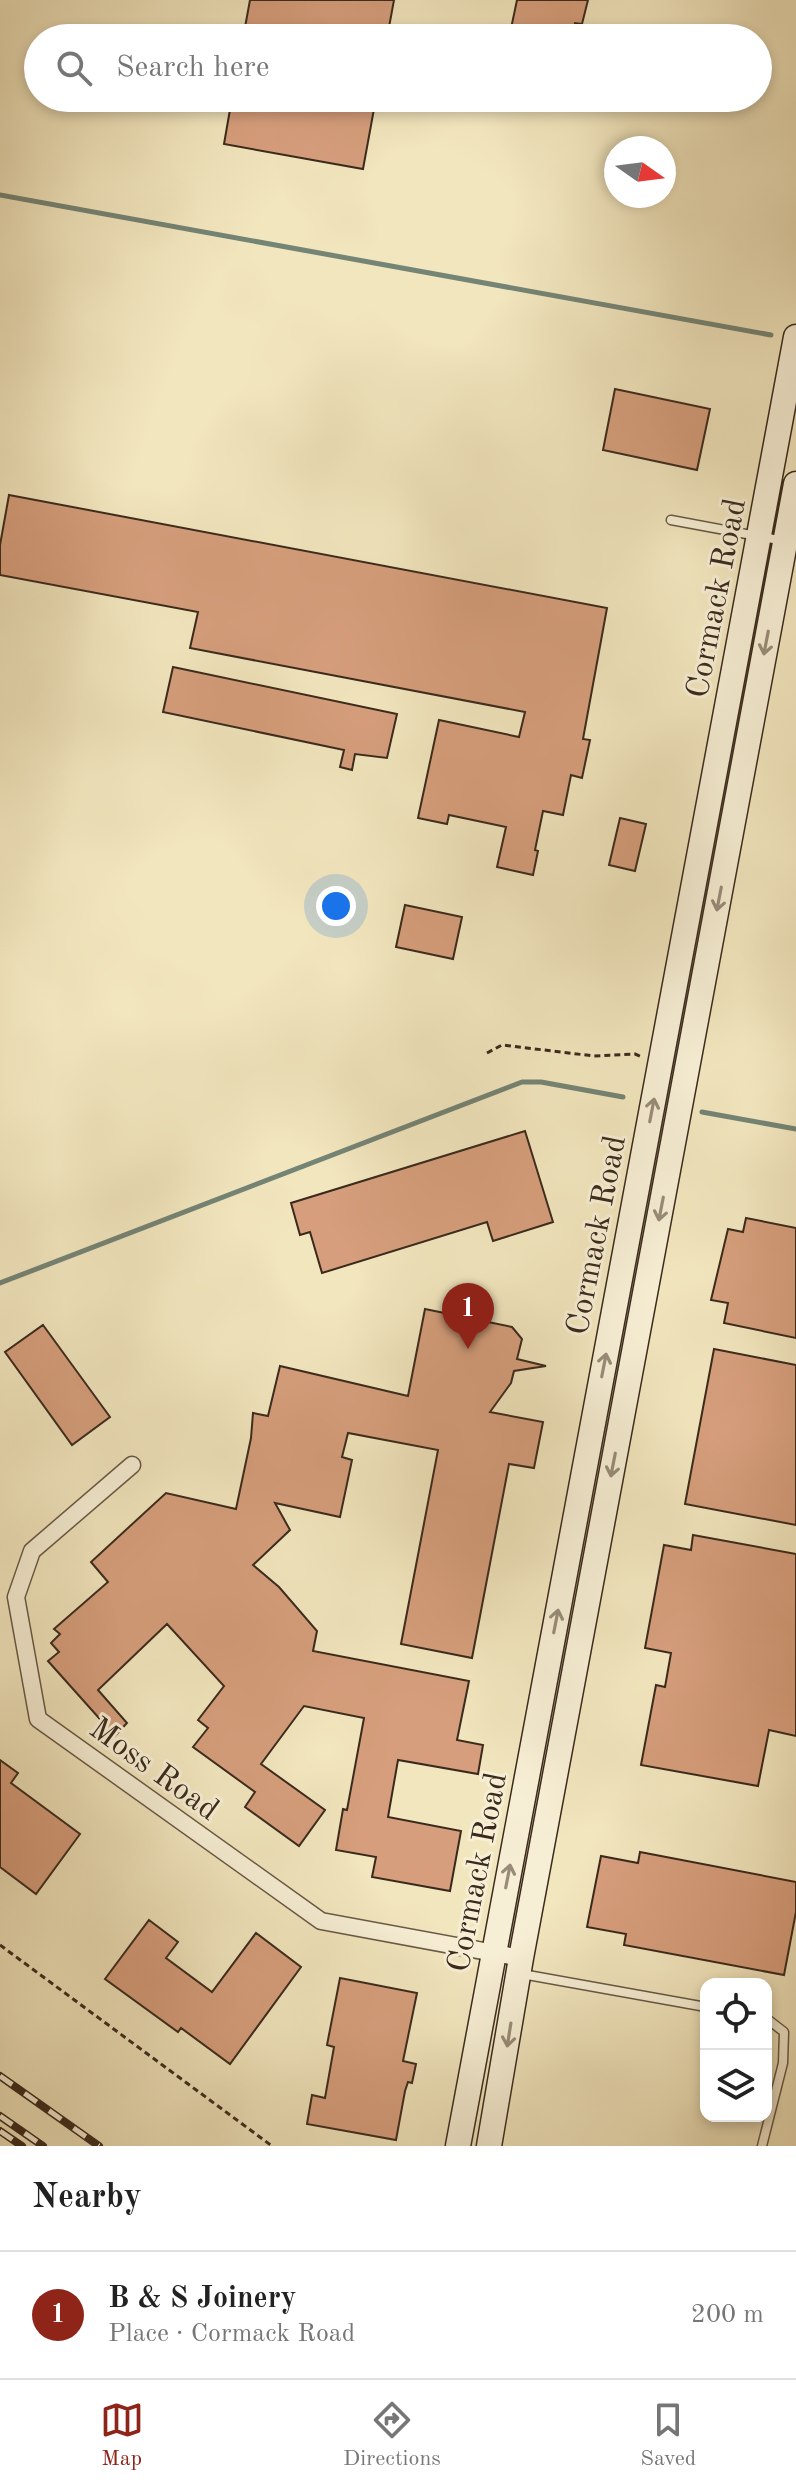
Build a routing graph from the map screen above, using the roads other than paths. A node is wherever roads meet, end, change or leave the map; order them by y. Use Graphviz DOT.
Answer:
graph roads {
  1 [pos="796,337"];
  2 [pos="796,484"];
  3 [pos="671,520"];
  4 [pos="759,536"];
  5 [pos="785,542"];
  6 [pos="132,1465"];
  7 [pos="493,1953"];
  8 [pos="520,1966"];
  9 [pos="700,2006"];
  10 [pos="772,2023"];
  11 [pos="496,2116"];
  12 [pos="461,2141"];
  13 [pos="489,2146"];
  14 [pos="502,2146"];
  15 [pos="762,2146"];
  1 -- 4 [label="street, Cormack Road"];
  2 -- 5 [label="street, Cormack Road"];
  3 -- 4 [label="lane"];
  4 -- 5 [label="lane"];
  7 -- 4 [label="street, Cormack Road, one-way"];
  5 -- 8 [label="street, Cormack Road, one-way"];
  6 -- 7 [label="street, Moss Road"];
  7 -- 8 [label="street, Moss Road"];
  7 -- 12 [label="street, Cormack Road"];
  8 -- 9 [label="lane"];
  8 -- 11 [label="street, Cormack Road, one-way"];
  10 -- 15 [label="lane"];
  11 -- 13 [label="street, Cormack Road"];
  11 -- 14 [label="street"];
}
